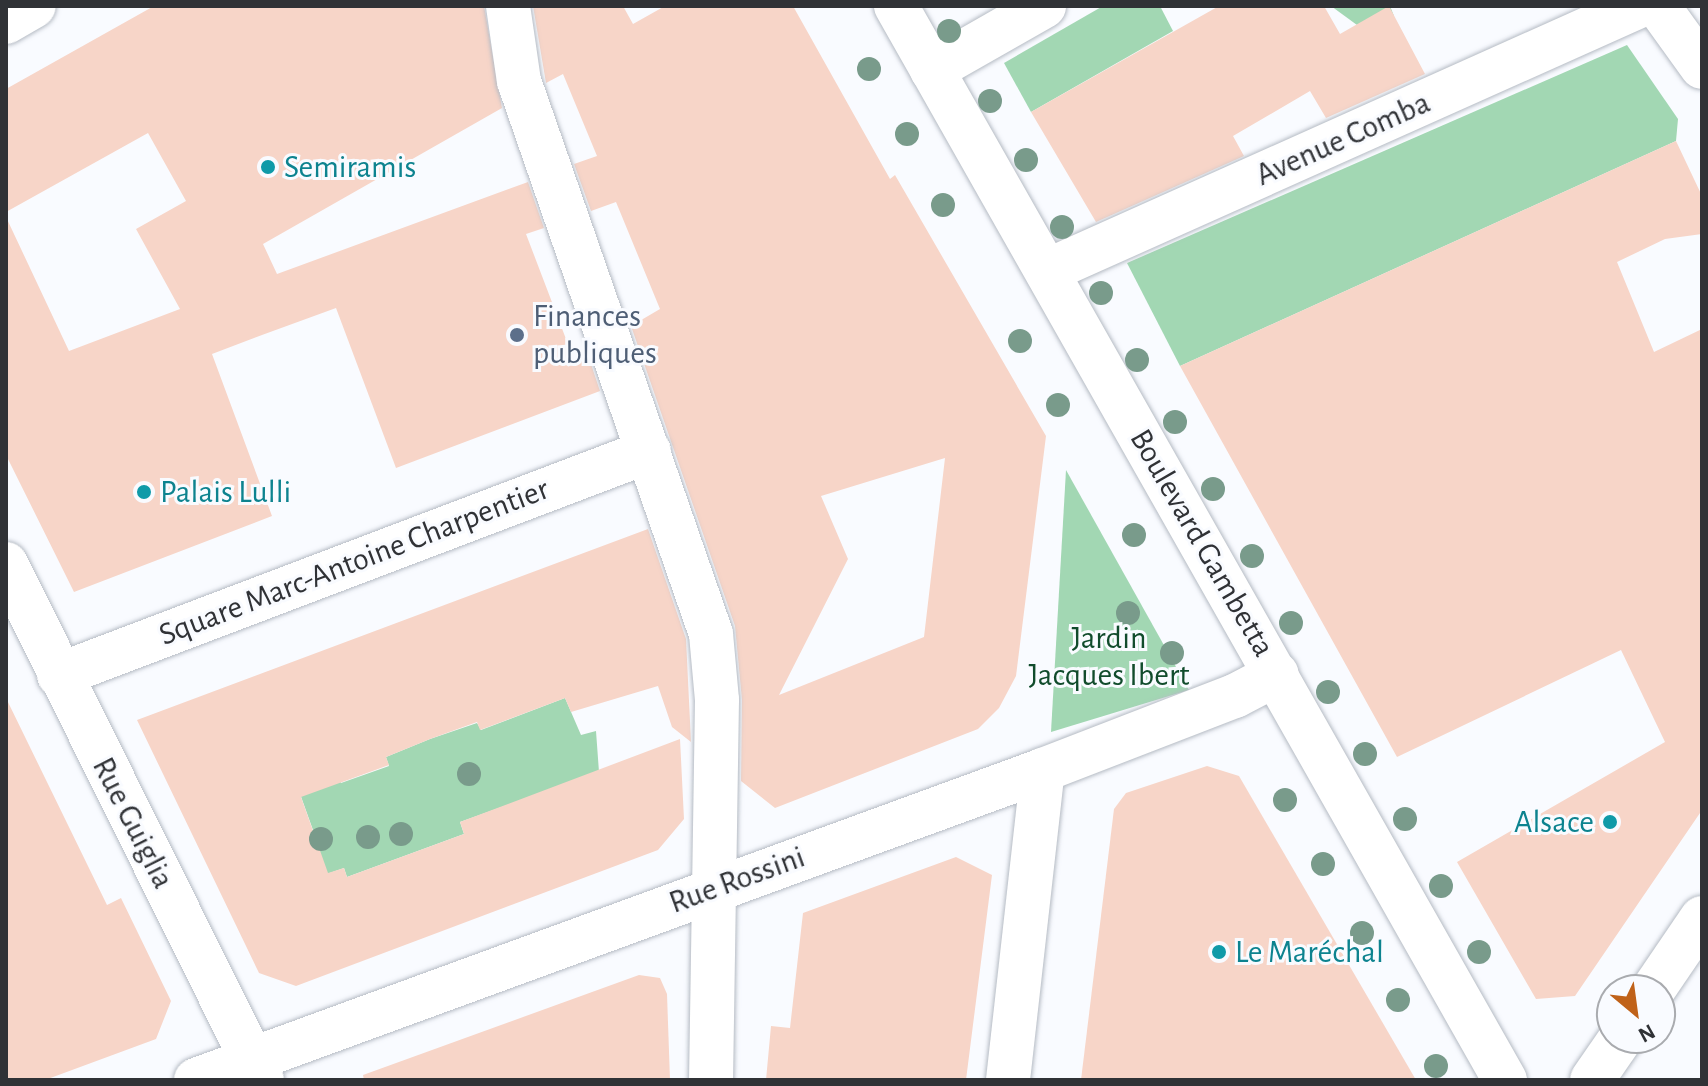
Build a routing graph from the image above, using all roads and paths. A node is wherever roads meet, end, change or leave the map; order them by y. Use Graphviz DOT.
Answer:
graph roads {
  1 [pos="508,6"];
  2 [pos="896,6"];
  3 [pos="1044,6"];
  4 [pos="1639,6"];
  5 [pos="1658,6"];
  6 [pos="1702,67"];
  7 [pos="932,70"];
  8 [pos="1047,271"];
  9 [pos="649,451"];
  10 [pos="6,564"];
  11 [pos="1277,674"];
  12 [pos="59,675"];
  13 [pos="1043,770"];
  14 [pos="711,890"];
  15 [pos="1702,918"];
  16 [pos="1664,974"];
  17 [pos="1610,1054"];
  18 [pos="257,1070"];
  19 [pos="196,1080"];
  20 [pos="711,1080"];
  21 [pos="1008,1080"];
  22 [pos="1505,1080"];
  23 [pos="1592,1080"];
  1 -- 9 [label="street"];
  2 -- 7 [label="street, Boulevard Gambetta"];
  3 -- 7 [label="street"];
  4 -- 8 [label="street, Avenue Comba"];
  5 -- 6 [label="street"];
  7 -- 8 [label="street, Boulevard Gambetta"];
  8 -- 11 [label="street, Boulevard Gambetta"];
  9 -- 12 [label="street, Square Marc-Antoine Charpentier"];
  9 -- 14 [label="street"];
  10 -- 12 [label="street, Rue Guiglia"];
  11 -- 13 [label="street, Rue Rossini"];
  11 -- 22 [label="street, Boulevard Gambetta"];
  12 -- 18 [label="street, Rue Guiglia"];
  13 -- 14 [label="street, Rue Rossini"];
  13 -- 21 [label="street"];
  14 -- 18 [label="street, Rue Rossini"];
  14 -- 20 [label="street"];
  15 -- 16 [label="street"];
  17 -- 23 [label="street"];
  18 -- 19 [label="street, Rue Rossini"];
}
